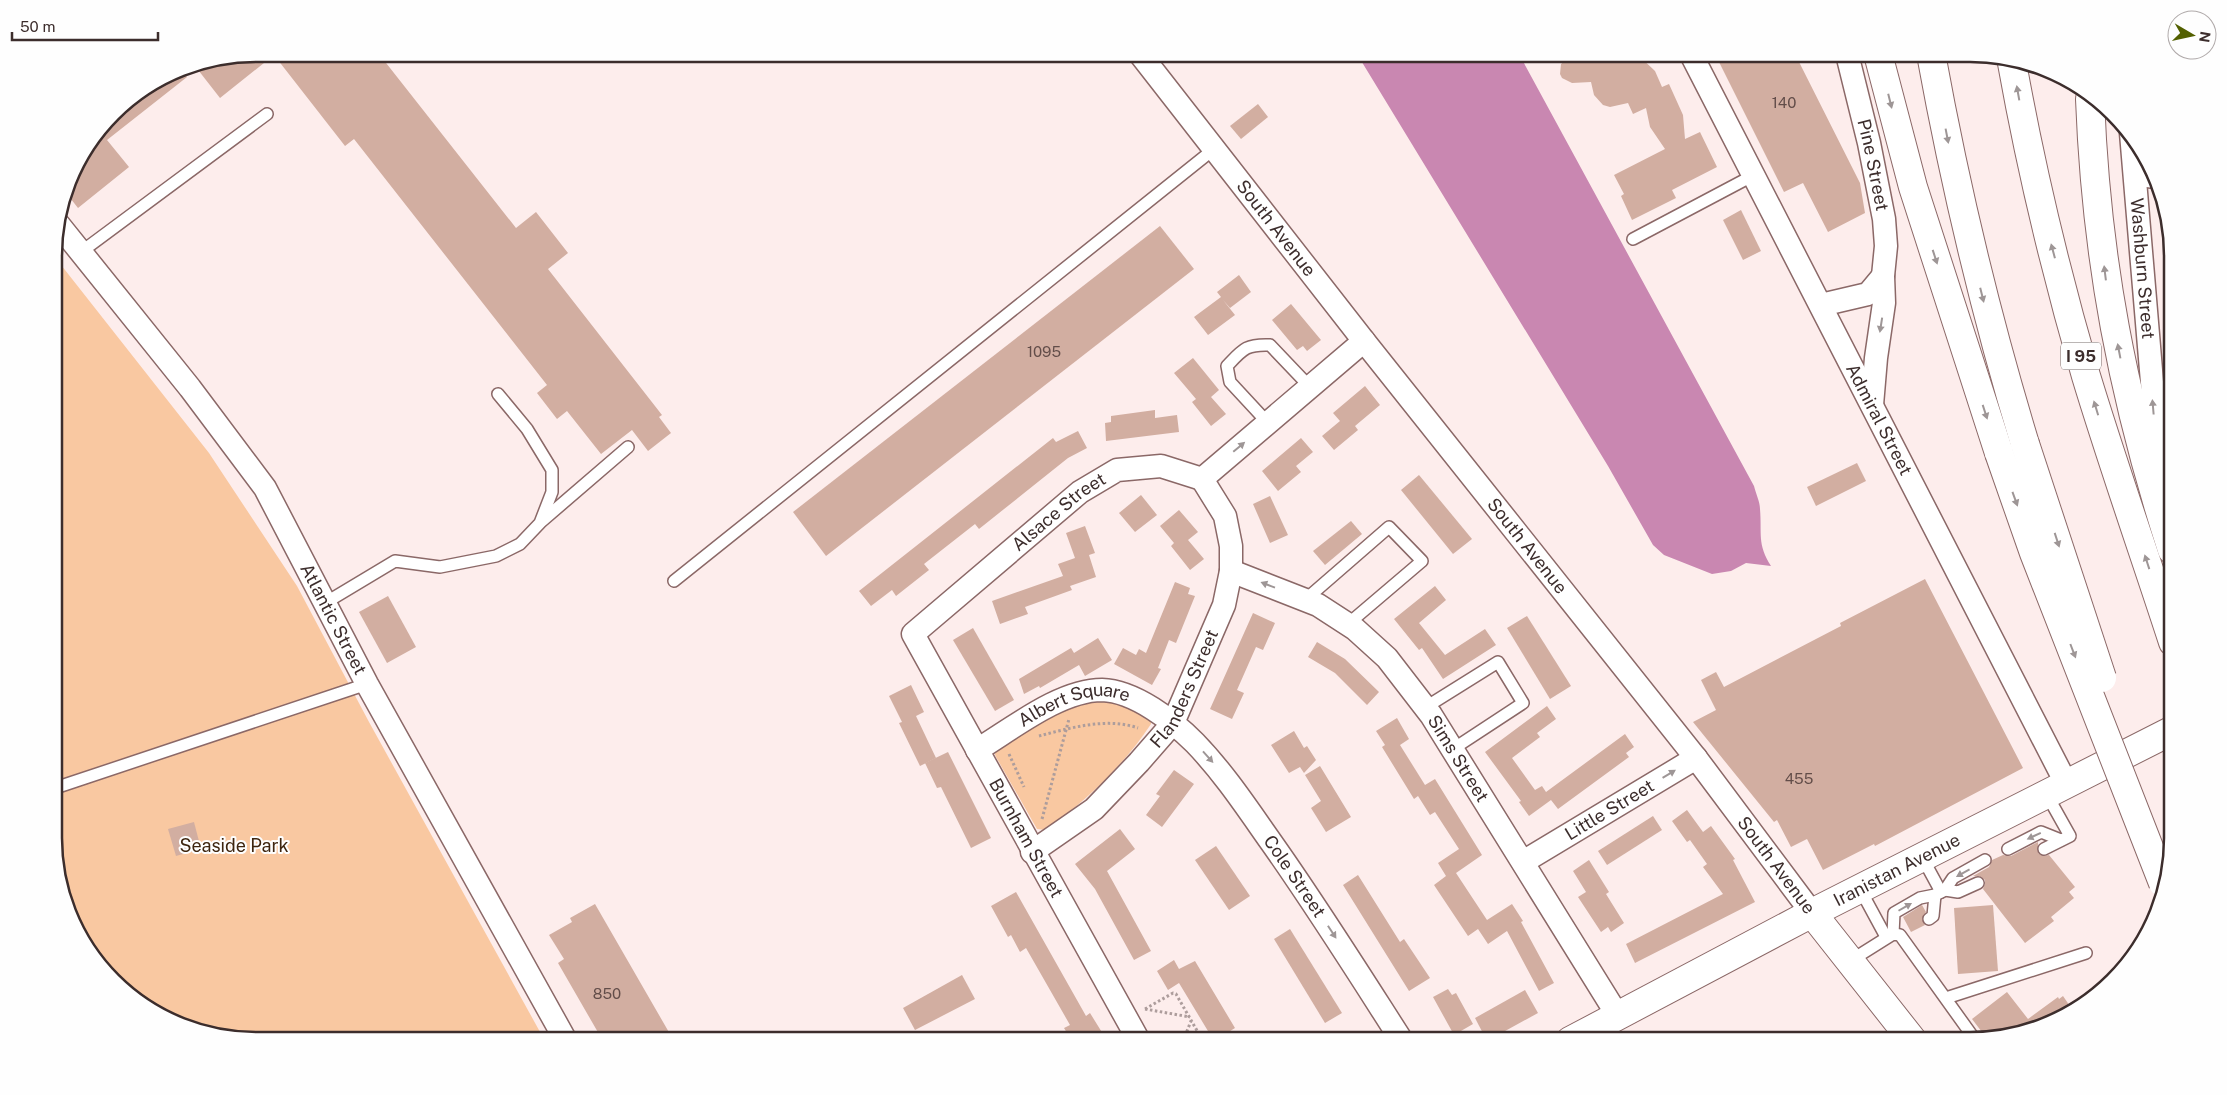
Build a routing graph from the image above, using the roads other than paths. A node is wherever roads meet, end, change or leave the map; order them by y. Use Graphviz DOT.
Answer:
graph roads {
  1 [pos="1146,62"];
  2 [pos="1695,62"];
  3 [pos="1850,62"];
  4 [pos="1880,62"];
  5 [pos="1933,62"];
  6 [pos="2013,67"];
  7 [pos="2090,104"];
  8 [pos="267,114"];
  9 [pos="1214,149"];
  10 [pos="2132,150"];
  11 [pos="1754,175"];
  12 [pos="2135,180"];
  13 [pos="2150,182"];
  14 [pos="64,231"];
  15 [pos="1632,239"];
  16 [pos="81,252"];
  17 [pos="1883,276"];
  18 [pos="1821,305"];
  19 [pos="1364,341"];
  20 [pos="1310,387"];
  21 [pos="498,394"];
  22 [pos="1872,405"];
  23 [pos="1268,423"];
  24 [pos="628,447"];
  25 [pos="1202,479"];
  26 [pos="2164,492"];
  27 [pos="540,523"];
  28 [pos="2164,523"];
  29 [pos="1231,571"];
  30 [pos="674,581"];
  31 [pos="1305,600"];
  32 [pos="325,603"];
  33 [pos="2164,615"];
  34 [pos="1348,624"];
  35 [pos="913,634"];
  36 [pos="367,684"];
  37 [pos="1426,707"];
  38 [pos="1173,723"];
  39 [pos="2164,735"];
  40 [pos="1453,749"];
  41 [pos="978,750"];
  42 [pos="1696,758"];
  43 [pos="62,786"];
  44 [pos="2057,790"];
  45 [pos="2061,840"];
  46 [pos="2008,849"];
  47 [pos="2044,849"];
  48 [pos="1032,852"];
  49 [pos="1922,858"];
  50 [pos="1985,860"];
  51 [pos="1523,862"];
  52 [pos="2163,865"];
  53 [pos="2161,877"];
  54 [pos="1978,883"];
  55 [pos="1860,889"];
  56 [pos="1940,892"];
  57 [pos="1812,913"];
  58 [pos="1930,918"];
  59 [pos="1897,934"];
  60 [pos="2086,953"];
  61 [pos="1850,961"];
  62 [pos="1946,998"];
  63 [pos="1618,1016"];
  64 [pos="561,1032"];
  65 [pos="1138,1032"];
  66 [pos="1396,1032"];
  67 [pos="1587,1032"];
  68 [pos="1906,1032"];
  69 [pos="1970,1032"];
  1 -- 9 [label="street, South Avenue"];
  2 -- 11 [label="street, Admiral Street"];
  3 -- 17 [label="street, Pine Street"];
  4 -- 53 [label="main road, one-way, bridge"];
  5 -- 52 [label="main road, one-way, bridge"];
  33 -- 6 [label="main road, I 95, one-way"];
  28 -- 7 [label="main road, one-way"];
  8 -- 16 [label="lane"];
  9 -- 19 [label="street, South Avenue"];
  9 -- 30 [label="lane"];
  10 -- 12 [label="street, Washburn Street"];
  11 -- 15 [label="lane"];
  11 -- 18 [label="street, Admiral Street"];
  12 -- 13 [label="lane"];
  26 -- 12 [label="street, Washburn Street, one-way"];
  14 -- 16 [label="street, Atlantic Street"];
  16 -- 32 [label="street, Atlantic Street"];
  17 -- 18 [label="street"];
  17 -- 22 [label="street, Pine Street, one-way"];
  18 -- 22 [label="street, Admiral Street"];
  19 -- 20 [label="street"];
  19 -- 42 [label="street, South Avenue"];
  20 -- 23 [label="street"];
  20 -- 23 [label="lane"];
  21 -- 27 [label="lane"];
  22 -- 44 [label="street, Admiral Street"];
  25 -- 23 [label="street, one-way"];
  24 -- 27 [label="lane"];
  25 -- 29 [label="street, Flanders Street"];
  25 -- 35 [label="street, Alsace Street"];
  27 -- 32 [label="lane"];
  31 -- 29 [label="street, Sims Street, one-way"];
  29 -- 38 [label="street, Flanders Street"];
  31 -- 34 [label="street, Sims Street"];
  31 -- 34 [label="lane"];
  32 -- 36 [label="street, Atlantic Street"];
  34 -- 37 [label="street, Sims Street"];
  35 -- 41 [label="street, Burnham Street"];
  36 -- 43 [label="lane"];
  36 -- 64 [label="street, Atlantic Street"];
  37 -- 40 [label="street, Sims Street"];
  37 -- 40 [label="lane"];
  38 -- 41 [label="street, Albert Square"];
  38 -- 48 [label="street, Flanders Street"];
  38 -- 66 [label="street, Cole Street, one-way"];
  39 -- 44 [label="main road, Iranistan Avenue"];
  40 -- 51 [label="street, Sims Street"];
  41 -- 48 [label="street, Burnham Street"];
  51 -- 42 [label="street, Little Street, one-way"];
  42 -- 57 [label="street, South Avenue"];
  44 -- 45 [label="lane"];
  44 -- 49 [label="main road, Iranistan Avenue"];
  45 -- 46 [label="lane, one-way"];
  45 -- 47 [label="lane"];
  48 -- 65 [label="street, Burnham Street"];
  49 -- 55 [label="main road, Iranistan Avenue"];
  49 -- 56 [label="lane"];
  50 -- 56 [label="lane, one-way"];
  51 -- 63 [label="street, Sims Street"];
  54 -- 56 [label="lane"];
  55 -- 57 [label="main road, Iranistan Avenue"];
  55 -- 59 [label="lane"];
  56 -- 58 [label="lane"];
  59 -- 56 [label="lane, one-way"];
  57 -- 61 [label="main road, South Avenue"];
  57 -- 63 [label="main road, Iranistan Avenue"];
  59 -- 61 [label="lane"];
  59 -- 62 [label="lane"];
  60 -- 62 [label="lane"];
  61 -- 68 [label="main road, South Avenue"];
  62 -- 69 [label="lane"];
  63 -- 67 [label="main road, Iranistan Avenue"];
}
